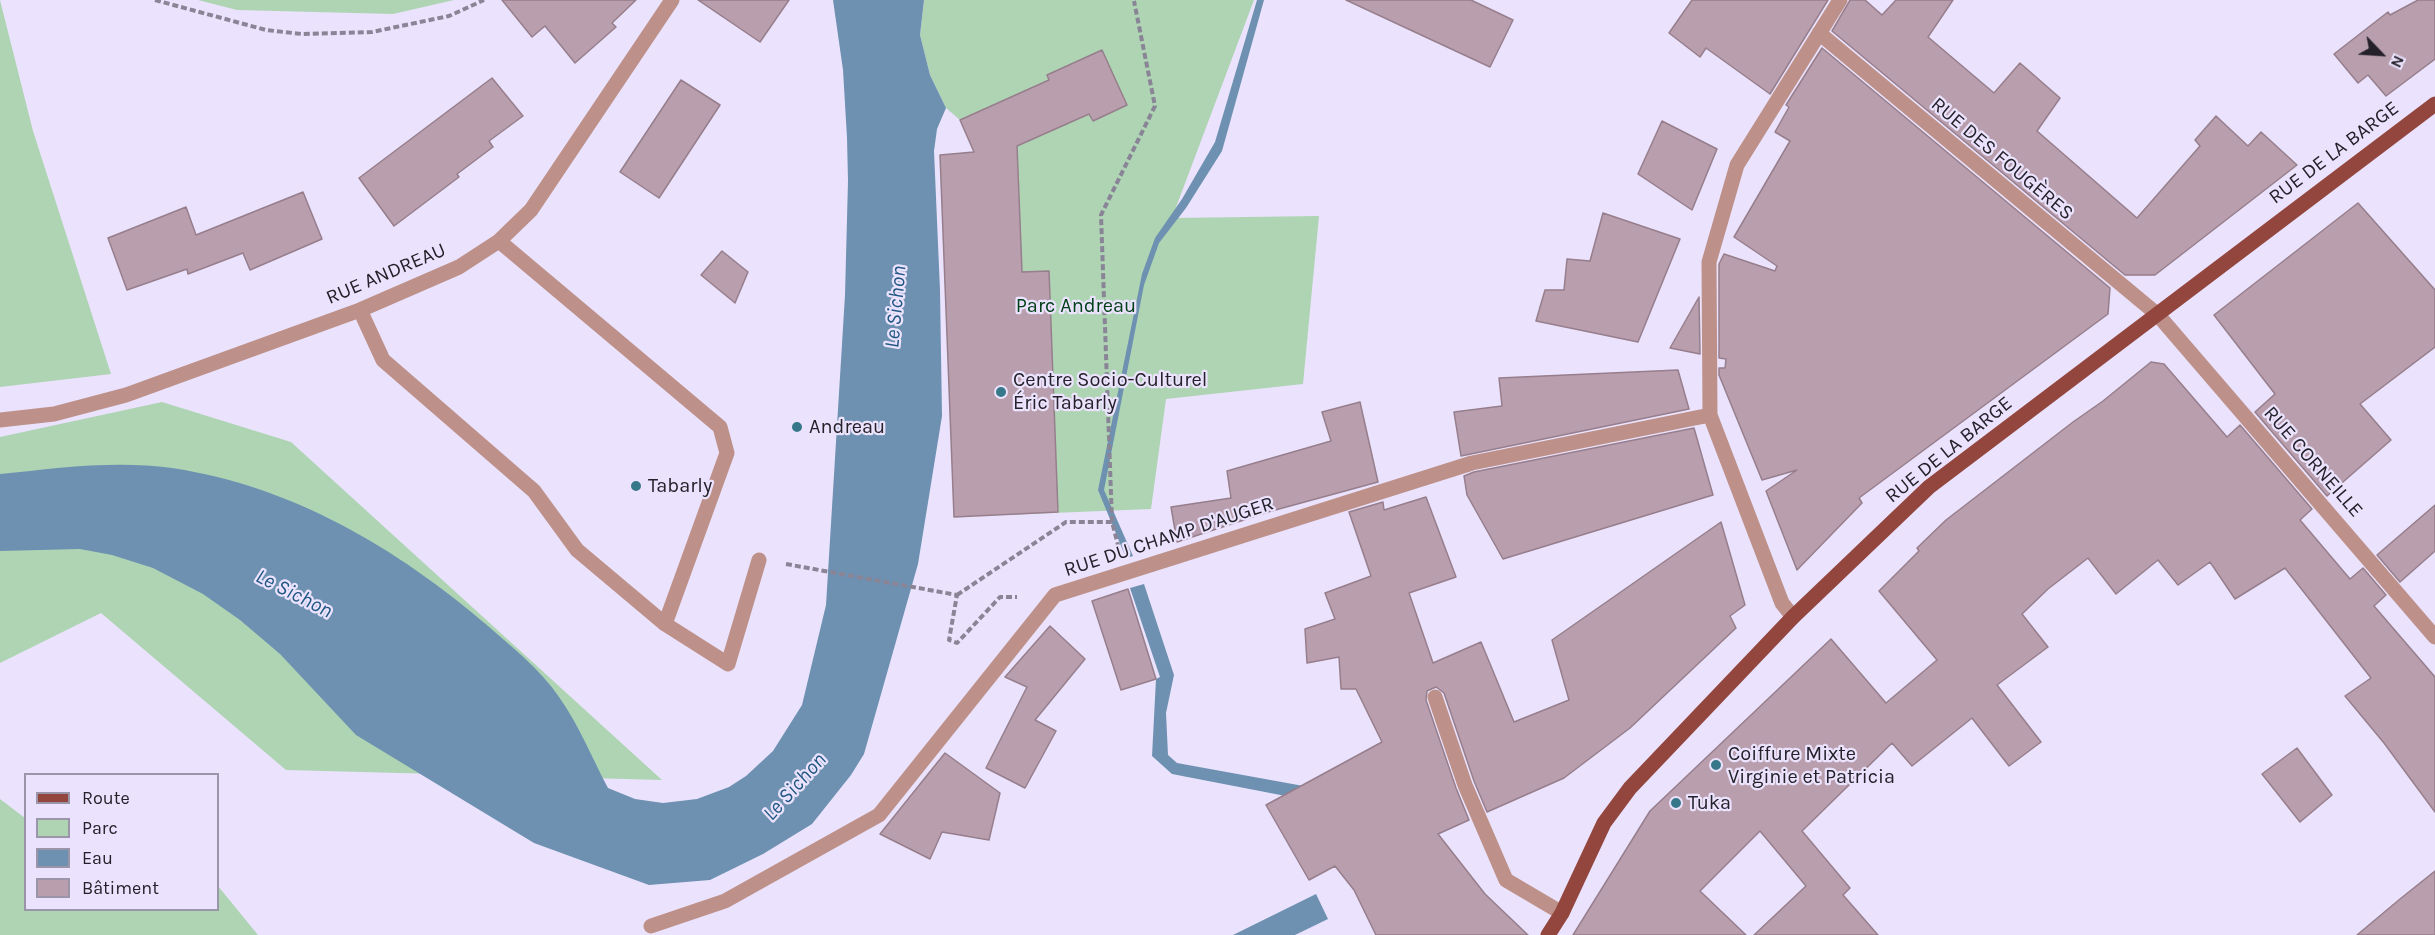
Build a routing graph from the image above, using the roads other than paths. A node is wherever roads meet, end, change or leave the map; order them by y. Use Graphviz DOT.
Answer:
graph roads {
  1 [pos="672,0"];
  2 [pos="1839,0"];
  3 [pos="1819,33"];
  4 [pos="2435,104"];
  5 [pos="499,241"];
  6 [pos="360,310"];
  7 [pos="2158,315"];
  8 [pos="1710,415"];
  9 [pos="0,420"];
  10 [pos="759,560"];
  11 [pos="1793,617"];
  12 [pos="665,624"];
  13 [pos="2435,637"];
  14 [pos="1435,697"];
  15 [pos="1562,913"];
  16 [pos="651,926"];
  17 [pos="1548,935"];
  1 -- 5 [label="street, RUE ANDREAU"];
  2 -- 3 [label="street"];
  3 -- 7 [label="street, RUE DES FOUGÈRES"];
  3 -- 8 [label="street"];
  4 -- 7 [label="main road, RUE DE LA BARGE"];
  5 -- 6 [label="street, RUE ANDREAU"];
  5 -- 12 [label="street"];
  6 -- 9 [label="street, RUE ANDREAU"];
  6 -- 12 [label="street"];
  7 -- 11 [label="main road, RUE DE LA BARGE"];
  7 -- 13 [label="street, RUE CORNEILLE"];
  8 -- 11 [label="street"];
  8 -- 16 [label="street, RUE DU CHAMP D'AUGER"];
  10 -- 12 [label="street"];
  11 -- 15 [label="main road, RUE DE LA BARGE"];
  14 -- 15 [label="street"];
  15 -- 17 [label="main road, RUE DE LA BARGE"];
}
